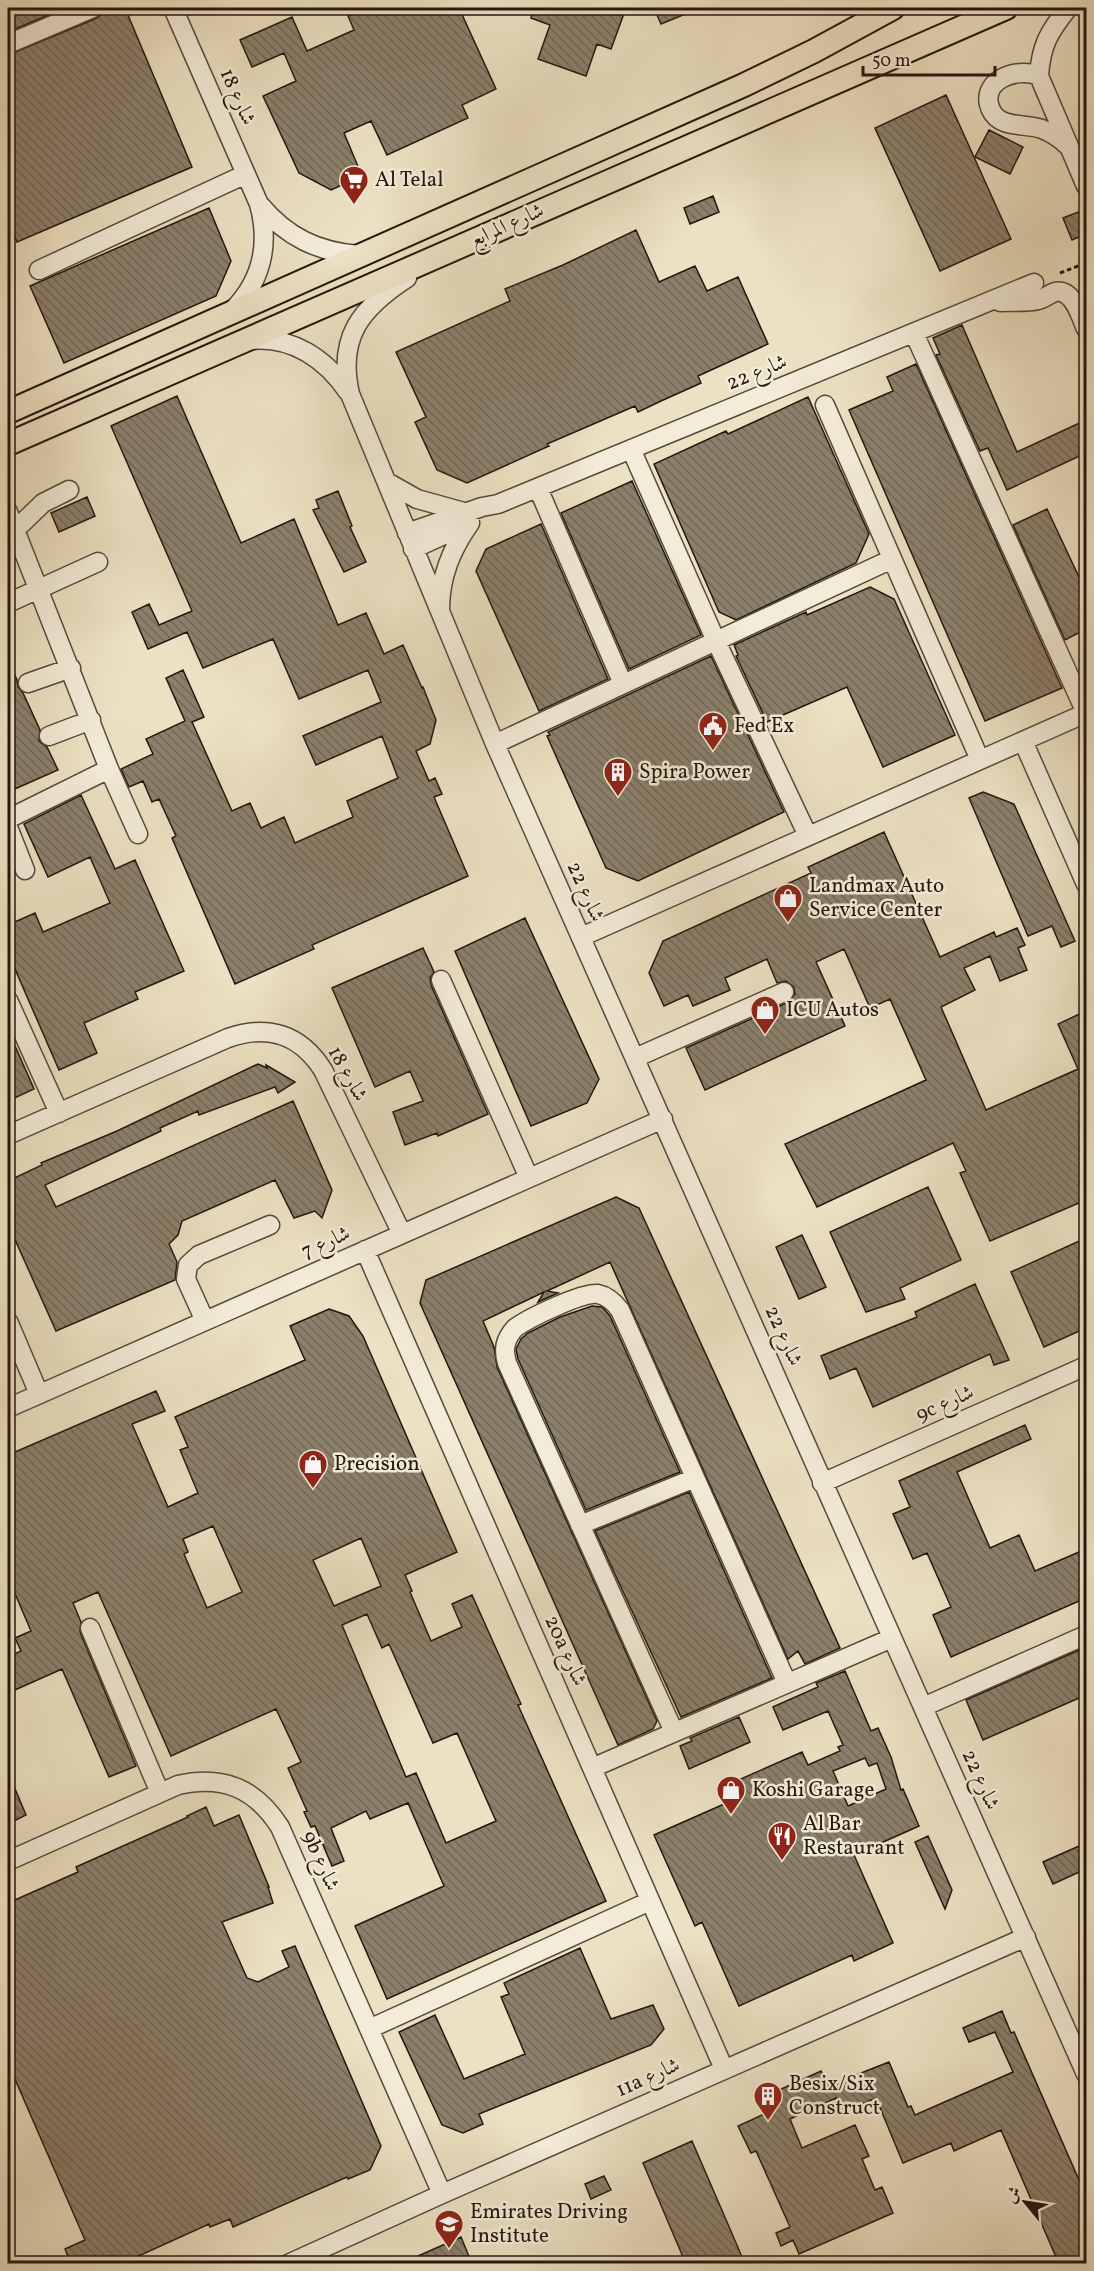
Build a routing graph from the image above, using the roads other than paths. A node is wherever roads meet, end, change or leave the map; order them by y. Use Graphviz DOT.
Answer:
graph roads {
  1 [pos="93,8"];
  2 [pos="173,8"];
  3 [pos="893,8"];
  4 [pos="1006,8"];
  5 [pos="1068,8"];
  6 [pos="8,44"];
  7 [pos="1039,76"];
  8 [pos="1071,150"];
  9 [pos="246,174"];
  10 [pos="1086,186"];
  11 [pos="260,204"];
  12 [pos="446,252"];
  13 [pos="359,255"];
  14 [pos="39,270"];
  15 [pos="1034,283"];
  16 [pos="989,302"];
  17 [pos="229,314"];
  18 [pos="1086,329"];
  19 [pos="914,333"];
  20 [pos="243,340"];
  21 [pos="350,394"];
  22 [pos="825,405"];
  23 [pos="8,412"];
  24 [pos="8,444"];
  25 [pos="631,449"];
  26 [pos="387,482"];
  27 [pos="538,488"];
  28 [pos="69,490"];
  29 [pos="8,512"];
  30 [pos="468,518"];
  31 [pos="14,537"];
  32 [pos="410,541"];
  33 [pos="892,559"];
  34 [pos="98,562"];
  35 [pos="39,589"];
  36 [pos="8,603"];
  37 [pos="440,615"];
  38 [pos="716,641"];
  39 [pos="70,668"];
  40 [pos="28,683"];
  41 [pos="623,684"];
  42 [pos="1086,713"];
  43 [pos="91,720"];
  44 [pos="49,736"];
  45 [pos="1023,741"];
  46 [pos="495,744"];
  47 [pos="980,760"];
  48 [pos="109,769"];
  49 [pos="8,819"];
  50 [pos="8,827"];
  51 [pos="138,834"];
  52 [pos="808,836"];
  53 [pos="25,870"];
  54 [pos="1086,884"];
  55 [pos="581,938"];
  56 [pos="441,980"];
  57 [pos="784,992"];
  58 [pos="8,1000"];
  59 [pos="635,1058"];
  60 [pos="59,1113"];
  61 [pos="663,1119"];
  62 [pos="8,1136"];
  63 [pos="529,1178"];
  64 [pos="270,1225"];
  65 [pos="402,1234"];
  66 [pos="365,1251"];
  67 [pos="8,1321"];
  68 [pos="205,1321"];
  69 [pos="1086,1366"];
  70 [pos="39,1394"];
  71 [pos="8,1408"];
  72 [pos="695,1478"];
  73 [pos="822,1482"];
  74 [pos="580,1525"];
  75 [pos="90,1628"];
  76 [pos="1086,1635"];
  77 [pos="892,1638"];
  78 [pos="788,1683"];
  79 [pos="923,1707"];
  80 [pos="674,1732"];
  81 [pos="592,1768"];
  82 [pos="160,1793"];
  83 [pos="8,1861"];
  84 [pos="650,1901"];
  85 [pos="1026,1937"];
  86 [pos="369,2029"];
  87 [pos="724,2069"];
  88 [pos="1086,2074"];
  89 [pos="442,2194"];
  90 [pos="288,2264"];
  1 -- 6 [label="street"];
  2 -- 9 [label="street, شارع 18"];
  3 -- 13 [label="main road, شارع المرابع"];
  4 -- 12 [label="main road, شارع المرابع"];
  5 -- 7 [label="street"];
  7 -- 8 [label="street"];
  7 -- 8 [label="street"];
  8 -- 10 [label="street"];
  9 -- 11 [label="street, شارع 18"];
  9 -- 14 [label="street"];
  11 -- 13 [label="street, شارع 18"];
  11 -- 17 [label="street, شارع 18"];
  12 -- 20 [label="main road, شارع المرابع"];
  12 -- 21 [label="street, شارع 22"];
  13 -- 17 [label="main road, شارع المرابع"];
  15 -- 16 [label="street, شارع 22"];
  16 -- 18 [label="street"];
  16 -- 19 [label="street, شارع 22"];
  17 -- 23 [label="main road, شارع المرابع"];
  19 -- 25 [label="street, شارع 22"];
  19 -- 42 [label="street"];
  20 -- 21 [label="street, شارع 22"];
  20 -- 24 [label="main road, شارع المرابع"];
  21 -- 26 [label="street, شارع 22"];
  22 -- 33 [label="street"];
  25 -- 27 [label="street, شارع 22"];
  25 -- 38 [label="street"];
  26 -- 30 [label="street, شارع 22"];
  26 -- 32 [label="street, شارع 22"];
  27 -- 30 [label="street, شارع 22"];
  27 -- 41 [label="street"];
  28 -- 31 [label="street"];
  29 -- 31 [label="street"];
  30 -- 32 [label="street, شارع 22"];
  30 -- 37 [label="street, شارع 22"];
  31 -- 35 [label="street"];
  32 -- 37 [label="street, شارع 22"];
  33 -- 38 [label="street"];
  33 -- 47 [label="street"];
  34 -- 35 [label="street"];
  35 -- 36 [label="street"];
  35 -- 39 [label="street"];
  37 -- 46 [label="street, شارع 22"];
  38 -- 41 [label="street"];
  38 -- 52 [label="street"];
  39 -- 40 [label="street"];
  39 -- 43 [label="street"];
  41 -- 46 [label="street"];
  42 -- 45 [label="street"];
  43 -- 44 [label="street"];
  43 -- 48 [label="street"];
  45 -- 47 [label="street"];
  45 -- 54 [label="street"];
  46 -- 55 [label="street, شارع 22"];
  47 -- 52 [label="street"];
  48 -- 49 [label="street"];
  48 -- 51 [label="street"];
  50 -- 53 [label="street"];
  52 -- 55 [label="street"];
  55 -- 59 [label="street, شارع 22"];
  56 -- 63 [label="street"];
  57 -- 59 [label="street"];
  58 -- 60 [label="street"];
  59 -- 61 [label="street, شارع 22"];
  60 -- 62 [label="street, شارع 18"];
  60 -- 65 [label="street, شارع 18"];
  61 -- 63 [label="street, شارع 7"];
  61 -- 73 [label="street, شارع 22"];
  63 -- 65 [label="street, شارع 7"];
  64 -- 68 [label="street"];
  65 -- 66 [label="street, شارع 7"];
  66 -- 68 [label="street, شارع 7"];
  66 -- 81 [label="street, 20a شارع"];
  67 -- 70 [label="street"];
  68 -- 70 [label="street, شارع 7"];
  69 -- 73 [label="street, 9c شارع"];
  70 -- 71 [label="street, شارع 7"];
  72 -- 74 [label="street"];
  72 -- 74 [label="street"];
  72 -- 78 [label="street"];
  73 -- 77 [label="street, شارع 22"];
  74 -- 80 [label="street"];
  75 -- 82 [label="street"];
  76 -- 79 [label="street"];
  77 -- 78 [label="street"];
  77 -- 79 [label="street, شارع 22"];
  78 -- 80 [label="street"];
  79 -- 85 [label="street, شارع 22"];
  80 -- 81 [label="street"];
  81 -- 84 [label="street, 20a شارع"];
  82 -- 83 [label="street, 9b شارع"];
  82 -- 86 [label="street, 9b شارع"];
  84 -- 86 [label="street"];
  84 -- 87 [label="street, 20a شارع"];
  85 -- 87 [label="street, 11a شارع"];
  85 -- 88 [label="street, شارع 22"];
  86 -- 89 [label="street, 9b شارع"];
  87 -- 89 [label="street, 11a شارع"];
  89 -- 90 [label="street, 11a شارع"];
}
